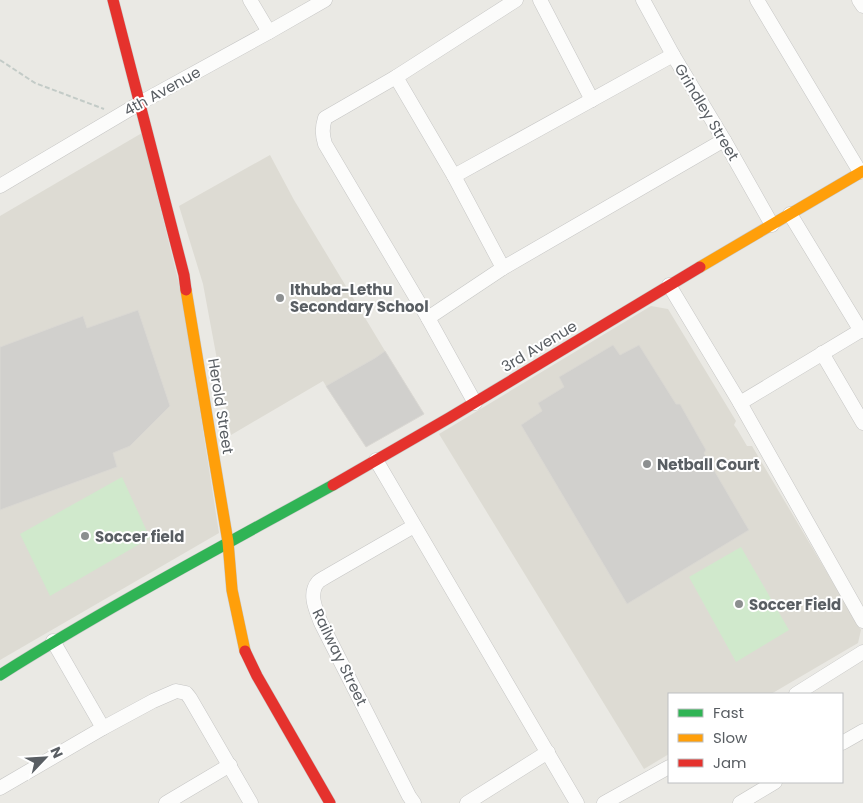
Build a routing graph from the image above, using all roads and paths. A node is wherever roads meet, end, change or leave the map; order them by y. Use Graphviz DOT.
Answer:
graph roads {
  1 [pos="113,0"];
  2 [pos="250,0"];
  3 [pos="325,0"];
  4 [pos="516,0"];
  5 [pos="540,0"];
  6 [pos="643,0"];
  7 [pos="757,0"];
  8 [pos="860,0"];
  9 [pos="863,6"];
  10 [pos="269,32"];
  11 [pos="673,55"];
  12 [pos="0,60"];
  13 [pos="396,77"];
  14 [pos="592,100"];
  15 [pos="140,103"];
  16 [pos="119,115"];
  17 [pos="724,140"];
  18 [pos="861,172"];
  19 [pos="454,176"];
  20 [pos="0,186"];
  21 [pos="790,214"];
  22 [pos="772,225"];
  23 [pos="504,268"];
  24 [pos="669,285"];
  25 [pos="428,318"];
  26 [pos="862,330"];
  27 [pos="822,353"];
  28 [pos="475,403"];
  29 [pos="740,403"];
  30 [pos="863,423"];
  31 [pos="376,460"];
  32 [pos="414,526"];
  33 [pos="228,542"];
  34 [pos="863,620"];
  35 [pos="53,641"];
  36 [pos="863,652"];
  37 [pos="0,675"];
  38 [pos="798,693"];
  39 [pos="103,728"];
  40 [pos="863,731"];
  41 [pos="843,742"];
  42 [pos="548,752"];
  43 [pos="230,765"];
  44 [pos="668,768"];
  45 [pos="774,783"];
  46 [pos="0,788"];
  47 [pos="166,803"];
  48 [pos="251,803"];
  49 [pos="330,803"];
  50 [pos="414,803"];
  51 [pos="467,803"];
  52 [pos="577,803"];
  53 [pos="604,803"];
  54 [pos="740,803"];
  1 -- 15 [label="street, Herold Street"];
  2 -- 10 [label="street"];
  3 -- 10 [label="street, 4th Avenue"];
  4 -- 13 [label="street"];
  5 -- 14 [label="street"];
  6 -- 11 [label="street, Grindley Street"];
  7 -- 18 [label="street"];
  8 -- 9 [label="street"];
  10 -- 15 [label="street, 4th Avenue"];
  11 -- 14 [label="street"];
  11 -- 17 [label="street, Grindley Street"];
  12 -- 16 [label="path"];
  13 -- 19 [label="street"];
  13 -- 25 [label="street"];
  14 -- 19 [label="street"];
  15 -- 16 [label="street, 4th Avenue"];
  15 -- 33 [label="street, Herold Street"];
  16 -- 20 [label="street, 4th Avenue"];
  17 -- 22 [label="street, Grindley Street"];
  17 -- 23 [label="street"];
  18 -- 21 [label="street, 3rd Avenue"];
  19 -- 23 [label="street"];
  21 -- 22 [label="street, 3rd Avenue"];
  21 -- 26 [label="street"];
  22 -- 24 [label="street, 3rd Avenue"];
  23 -- 25 [label="street"];
  24 -- 28 [label="street, 3rd Avenue"];
  24 -- 29 [label="street"];
  25 -- 28 [label="street"];
  26 -- 27 [label="street"];
  27 -- 29 [label="street"];
  27 -- 30 [label="street"];
  28 -- 31 [label="street, 3rd Avenue"];
  29 -- 34 [label="street"];
  31 -- 32 [label="street"];
  31 -- 33 [label="street, 3rd Avenue"];
  32 -- 42 [label="street"];
  32 -- 50 [label="street, Railway Street"];
  33 -- 35 [label="street, 3rd Avenue"];
  33 -- 49 [label="street, Herold Street"];
  35 -- 37 [label="street, 3rd Avenue"];
  35 -- 39 [label="street"];
  36 -- 38 [label="street"];
  39 -- 43 [label="street"];
  39 -- 46 [label="street"];
  40 -- 41 [label="street"];
  42 -- 51 [label="street"];
  42 -- 52 [label="street"];
  43 -- 47 [label="street"];
  43 -- 48 [label="street"];
  44 -- 53 [label="street"];
  45 -- 54 [label="street"];
}
